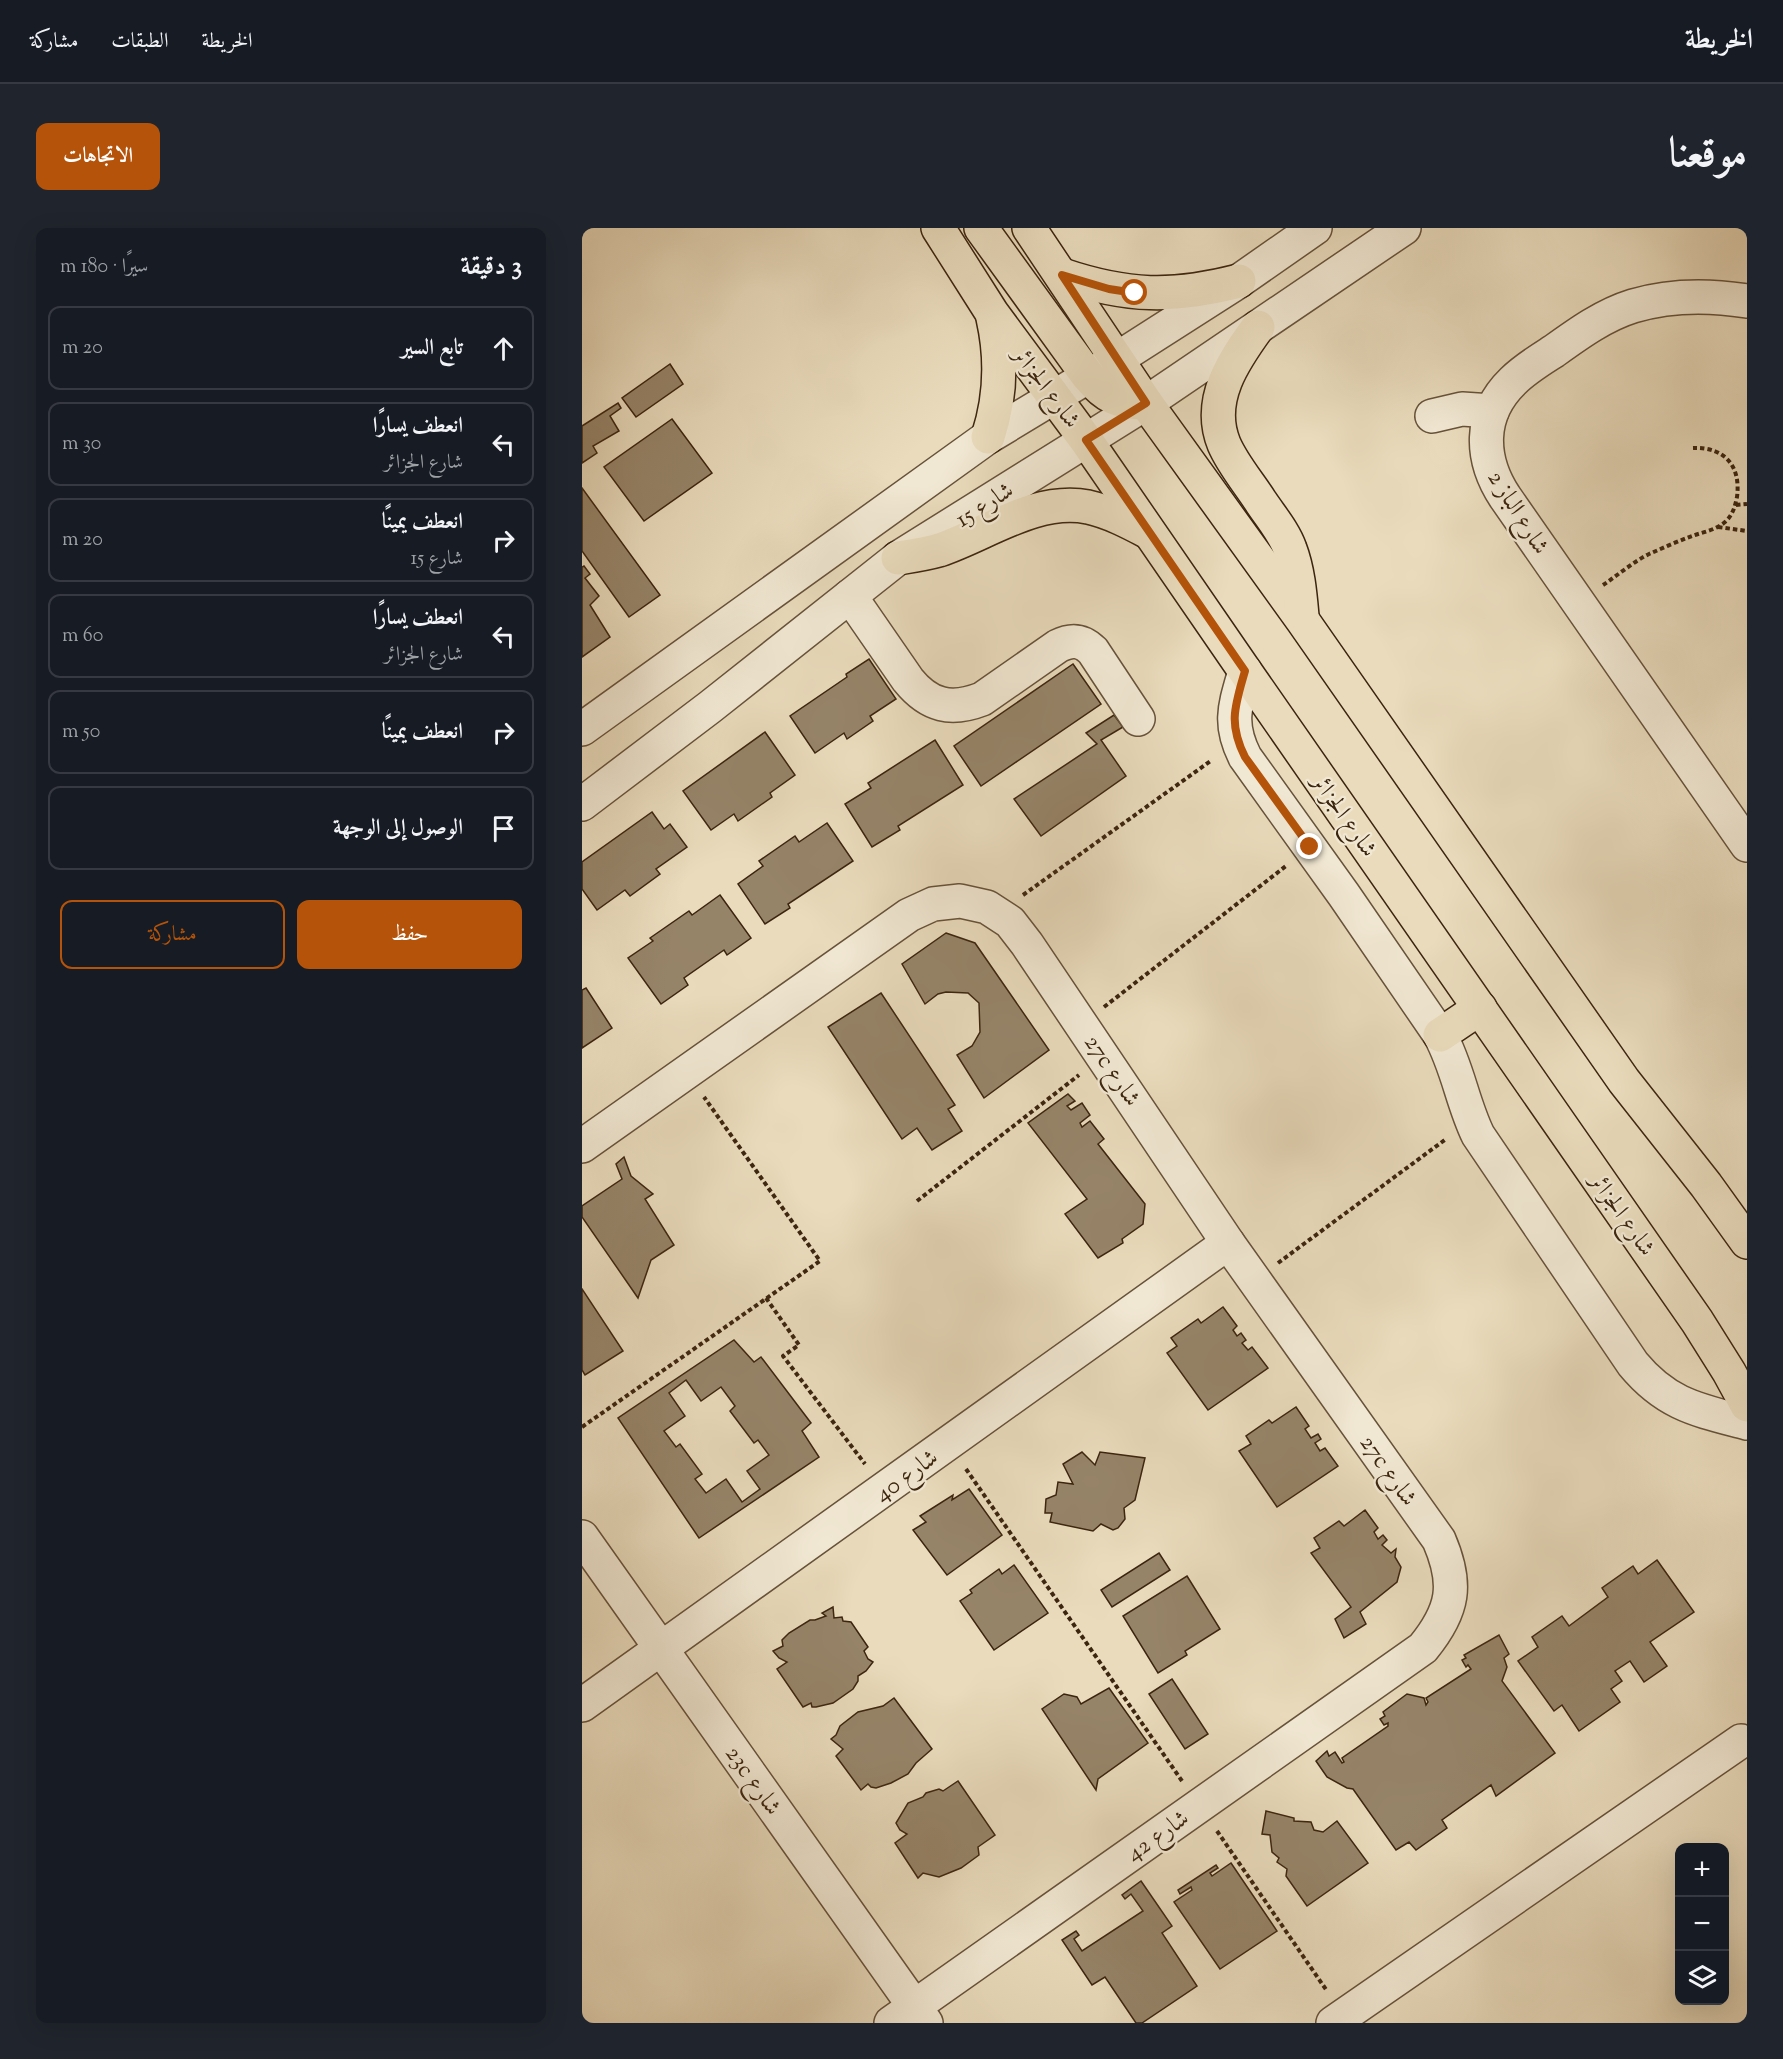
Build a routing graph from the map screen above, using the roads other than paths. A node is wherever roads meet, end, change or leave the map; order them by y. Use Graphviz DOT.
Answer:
graph roads {
  1 [pos="938,228"];
  2 [pos="981,228"];
  3 [pos="1029,228"];
  4 [pos="1315,228"];
  5 [pos="1404,228"];
  6 [pos="1062,275"];
  7 [pos="1239,281"];
  8 [pos="1747,301"];
  9 [pos="992,313"];
  10 [pos="1258,327"];
  11 [pos="1117,359"];
  12 [pos="1088,376"];
  13 [pos="1054,396"];
  14 [pos="1146,403"];
  15 [pos="1492,411"];
  16 [pos="1432,416"];
  17 [pos="988,436"];
  18 [pos="1086,440"];
  19 [pos="1149,532"];
  20 [pos="898,558"];
  21 [pos="850,596"];
  22 [pos="1303,621"];
  23 [pos="1245,671"];
  24 [pos="1138,719"];
  25 [pos="582,729"];
  26 [pos="582,804"];
  27 [pos="1747,845"];
  28 [pos="1480,1008"];
  29 [pos="1440,1035"];
  30 [pos="582,1146"];
  31 [pos="1747,1242"];
  32 [pos="1228,1243"];
  33 [pos="1747,1405"];
  34 [pos="1747,1423"];
  35 [pos="582,1537"];
  36 [pos="1423,1648"];
  37 [pos="662,1649"];
  38 [pos="582,1705"];
  39 [pos="1742,1741"];
  40 [pos="910,2018"];
  41 [pos="1338,2019"];
  1 -- 9 [label="main road, شارع الجزائر"];
  2 -- 12 [label="main road"];
  3 -- 6 [label="main road"];
  4 -- 7 [label="street, شارع 15"];
  5 -- 10 [label="street, شارع 15"];
  6 -- 7 [label="main road"];
  6 -- 11 [label="main road"];
  7 -- 11 [label="street, شارع 15"];
  8 -- 15 [label="street, شارع الباز 2"];
  9 -- 13 [label="main road, شارع الجزائر"];
  9 -- 17 [label="main road"];
  10 -- 14 [label="street, شارع 15"];
  10 -- 22 [label="main road"];
  11 -- 12 [label="street, شارع 15"];
  11 -- 14 [label="main road"];
  12 -- 13 [label="street, شارع 15"];
  12 -- 14 [label="main road"];
  13 -- 17 [label="street, شارع 15"];
  13 -- 18 [label="main road, شارع الجزائر"];
  14 -- 18 [label="street, شارع 15"];
  14 -- 22 [label="main road"];
  15 -- 16 [label="street"];
  15 -- 27 [label="street, شارع الباز 2"];
  17 -- 25 [label="street, شارع 15"];
  18 -- 19 [label="main road, شارع الجزائر"];
  18 -- 20 [label="street, شارع 15"];
  19 -- 20 [label="main road"];
  19 -- 23 [label="main road, شارع الجزائر"];
  20 -- 21 [label="street, شارع 15"];
  21 -- 24 [label="street"];
  21 -- 26 [label="street, شارع 15"];
  22 -- 31 [label="main road"];
  23 -- 28 [label="main road, شارع الجزائر"];
  23 -- 29 [label="street"];
  28 -- 29 [label="main road"];
  28 -- 33 [label="main road, شارع الجزائر"];
  29 -- 34 [label="street"];
  30 -- 32 [label="street, 27c شارع"];
  32 -- 36 [label="street, 27c شارع"];
  32 -- 37 [label="street, شارع 40"];
  35 -- 37 [label="street, 23c شارع"];
  36 -- 40 [label="street, شارع 42"];
  37 -- 38 [label="street, شارع 40"];
  37 -- 40 [label="street, 23c شارع"];
  39 -- 41 [label="street"];
}
